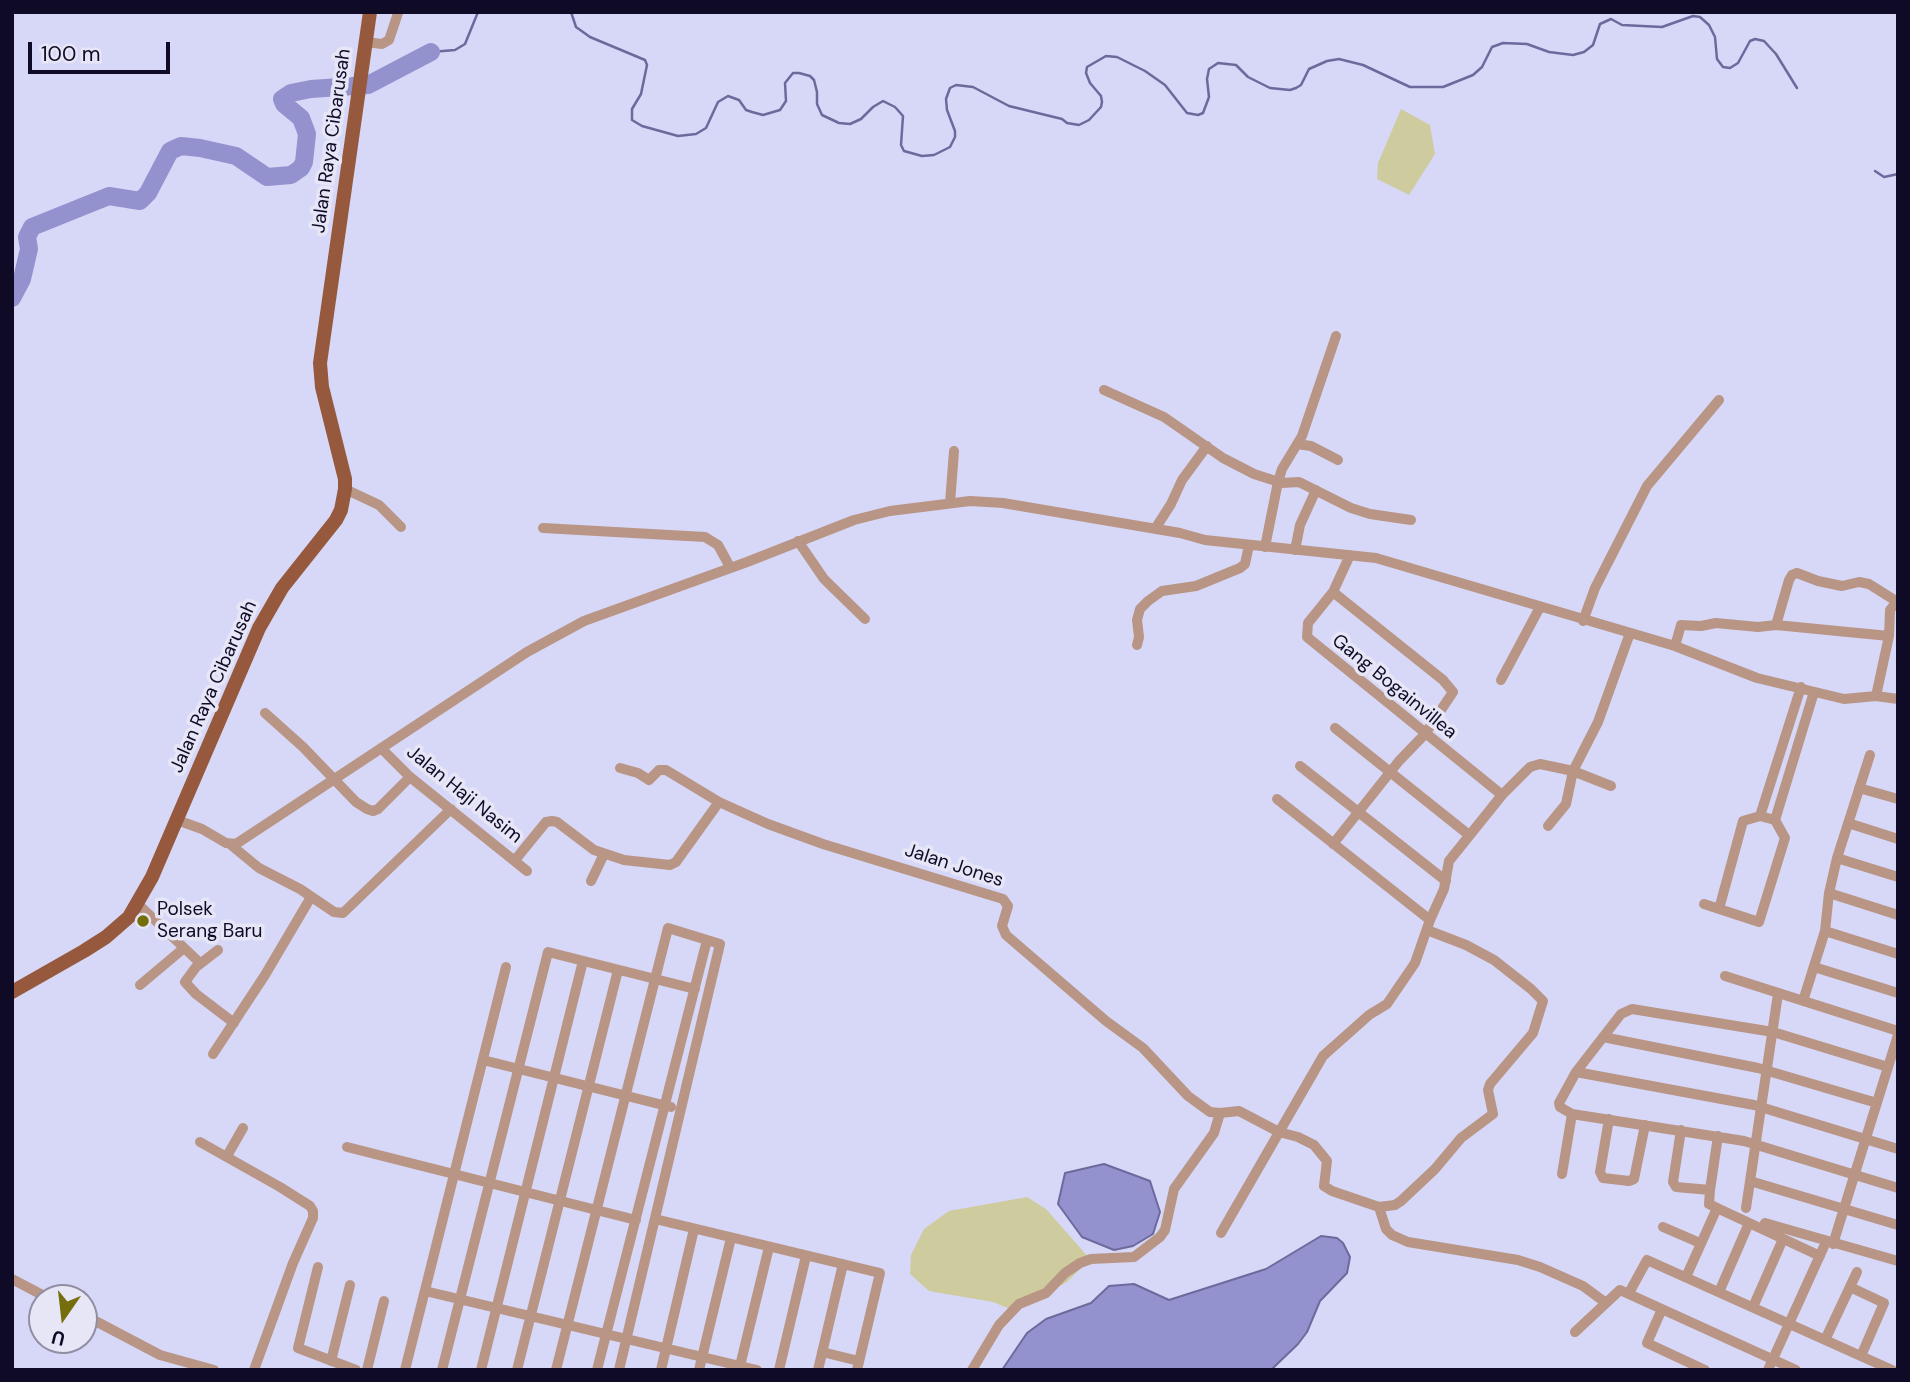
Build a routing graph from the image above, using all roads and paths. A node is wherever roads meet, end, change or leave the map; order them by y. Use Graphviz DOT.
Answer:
graph roads {
  1 [pos="370,12"];
  2 [pos="398,13"];
  3 [pos="366,42"];
  4 [pos="1336,336"];
  5 [pos="1104,390"];
  6 [pos="1719,400"];
  7 [pos="1297,444"];
  8 [pos="1207,446"];
  9 [pos="954,451"];
  10 [pos="1338,460"];
  11 [pos="1278,482"];
  12 [pos="345,489"];
  13 [pos="1316,490"];
  14 [pos="950,503"];
  15 [pos="1411,520"];
  16 [pos="401,527"];
  17 [pos="543,528"];
  18 [pos="1155,529"];
  19 [pos="798,541"];
  20 [pos="1249,545"];
  21 [pos="1265,547"];
  22 [pos="1295,550"];
  23 [pos="1350,555"];
  24 [pos="730,567"];
  25 [pos="1333,592"];
  26 [pos="1897,600"];
  27 [pos="1539,607"];
  28 [pos="865,620"];
  29 [pos="1583,621"];
  30 [pos="1776,625"];
  31 [pos="1630,634"];
  32 [pos="1889,636"];
  33 [pos="1137,645"];
  34 [pos="1675,646"];
  35 [pos="1501,680"];
  36 [pos="1801,687"];
  37 [pos="1814,692"];
  38 [pos="1877,696"];
  39 [pos="1898,699"];
  40 [pos="265,713"];
  41 [pos="1335,728"];
  42 [pos="1425,734"];
  43 [pos="381,748"];
  44 [pos="1870,755"];
  45 [pos="1300,766"];
  46 [pos="620,768"];
  47 [pos="1573,771"];
  48 [pos="1390,773"];
  49 [pos="410,777"];
  50 [pos="332,779"];
  51 [pos="1611,786"];
  52 [pos="1859,788"];
  53 [pos="1503,795"];
  54 [pos="1277,799"];
  55 [pos="1898,799"];
  56 [pos="719,802"];
  57 [pos="451,809"];
  58 [pos="1359,813"];
  59 [pos="1760,816"];
  60 [pos="177,820"];
  61 [pos="1775,820"];
  62 [pos="1848,823"];
  63 [pos="1548,826"];
  64 [pos="1469,835"];
  65 [pos="1898,839"];
  66 [pos="1333,844"];
  67 [pos="231,845"];
  68 [pos="604,854"];
  69 [pos="1837,858"];
  70 [pos="515,860"];
  71 [pos="527,871"];
  72 [pos="1898,877"];
  73 [pos="591,881"];
  74 [pos="1446,881"];
  75 [pos="1829,893"];
  76 [pos="311,897"];
  77 [pos="138,904"];
  78 [pos="1704,904"];
  79 [pos="1719,909"];
  80 [pos="1898,915"];
  81 [pos="1428,925"];
  82 [pos="1825,931"];
  83 [pos="707,940"];
  84 [pos="184,948"];
  85 [pos="218,950"];
  86 [pos="1898,954"];
  87 [pos="583,961"];
  88 [pos="200,963"];
  89 [pos="506,967"];
  90 [pos="1814,967"];
  91 [pos="618,970"];
  92 [pos="1725,976"];
  93 [pos="655,979"];
  94 [pos="140,985"];
  95 [pos="695,989"];
  96 [pos="12,992"];
  97 [pos="1898,993"];
  98 [pos="1778,994"];
  99 [pos="1803,1001"];
  100 [pos="234,1023"];
  101 [pos="1773,1032"];
  102 [pos="1898,1033"];
  103 [pos="1603,1037"];
  104 [pos="213,1054"];
  105 [pos="483,1060"];
  106 [pos="1888,1068"];
  107 [pos="518,1069"];
  108 [pos="1767,1070"];
  109 [pos="1576,1072"];
  110 [pos="554,1078"];
  111 [pos="589,1087"];
  112 [pos="625,1096"];
  113 [pos="1877,1103"];
  114 [pos="665,1106"];
  115 [pos="1761,1107"];
  116 [pos="681,1110"];
  117 [pos="1220,1114"];
  118 [pos="1573,1114"];
  119 [pos="1609,1119"];
  120 [pos="1645,1125"];
  121 [pos="243,1128"];
  122 [pos="1681,1130"];
  123 [pos="1279,1132"];
  124 [pos="1718,1136"];
  125 [pos="1866,1139"];
  126 [pos="200,1142"];
  127 [pos="1756,1144"];
  128 [pos="347,1147"];
  129 [pos="1898,1149"];
  130 [pos="227,1156"];
  131 [pos="454,1174"];
  132 [pos="1562,1174"];
  133 [pos="1855,1175"];
  134 [pos="1750,1181"];
  135 [pos="490,1183"];
  136 [pos="1898,1188"];
  137 [pos="1710,1190"];
  138 [pos="525,1192"];
  139 [pos="560,1201"];
  140 [pos="1379,1208"];
  141 [pos="1717,1208"];
  142 [pos="1746,1208"];
  143 [pos="1844,1209"];
  144 [pos="597,1210"];
  145 [pos="655,1219"];
  146 [pos="636,1220"];
  147 [pos="1749,1223"];
  148 [pos="1898,1225"];
  149 [pos="1664,1227"];
  150 [pos="694,1229"];
  151 [pos="1762,1229"];
  152 [pos="1221,1233"];
  153 [pos="731,1238"];
  154 [pos="1783,1238"];
  155 [pos="1700,1243"];
  156 [pos="1830,1243"];
  157 [pos="769,1247"];
  158 [pos="806,1255"];
  159 [pos="1820,1256"];
  160 [pos="1898,1261"];
  161 [pos="843,1264"];
  162 [pos="318,1268"];
  163 [pos="1857,1272"];
  164 [pos="1686,1277"];
  165 [pos="12,1279"];
  166 [pos="350,1285"];
  167 [pos="28,1287"];
  168 [pos="1850,1287"];
  169 [pos="425,1291"];
  170 [pos="1719,1292"];
  171 [pos="1629,1293"];
  172 [pos="460,1299"];
  173 [pos="384,1301"];
  174 [pos="1606,1303"];
  175 [pos="1752,1307"];
  176 [pos="496,1308"];
  177 [pos="1662,1309"];
  178 [pos="531,1316"];
  179 [pos="98,1322"];
  180 [pos="1789,1323"];
  181 [pos="567,1325"];
  182 [pos="1575,1332"];
  183 [pos="606,1334"];
  184 [pos="626,1339"];
  185 [pos="1825,1340"];
  186 [pos="666,1348"];
  187 [pos="822,1352"];
  188 [pos="1861,1356"];
  189 [pos="702,1357"];
  190 [pos="331,1361"];
  191 [pos="1770,1364"];
  192 [pos="858,1366"];
  193 [pos="739,1368"];
  194 [pos="215,1370"];
  195 [pos="254,1370"];
  196 [pos="356,1370"];
  197 [pos="367,1370"];
  198 [pos="405,1370"];
  199 [pos="442,1370"];
  200 [pos="481,1370"];
  201 [pos="517,1370"];
  202 [pos="556,1370"];
  203 [pos="597,1370"];
  204 [pos="619,1370"];
  205 [pos="661,1370"];
  206 [pos="699,1370"];
  207 [pos="757,1370"];
  208 [pos="779,1370"];
  209 [pos="818,1370"];
  210 [pos="972,1370"];
  211 [pos="1705,1370"];
  212 [pos="1796,1370"];
  213 [pos="1892,1370"];
  1 -- 3 [label="main road, Jalan Raya Cibarusah"];
  2 -- 3 [label="street"];
  3 -- 12 [label="main road, Jalan Raya Cibarusah"];
  4 -- 7 [label="street"];
  5 -- 8 [label="street"];
  6 -- 29 [label="street"];
  7 -- 10 [label="street"];
  7 -- 11 [label="street"];
  8 -- 11 [label="street"];
  8 -- 18 [label="street"];
  9 -- 14 [label="street"];
  11 -- 13 [label="street"];
  11 -- 21 [label="street"];
  12 -- 16 [label="street"];
  12 -- 60 [label="main road, Jalan Raya Cibarusah"];
  13 -- 15 [label="street"];
  13 -- 22 [label="street"];
  14 -- 18 [label="street"];
  14 -- 19 [label="street"];
  17 -- 24 [label="street"];
  18 -- 20 [label="street"];
  19 -- 24 [label="street"];
  19 -- 28 [label="street"];
  20 -- 21 [label="street"];
  20 -- 33 [label="street"];
  21 -- 22 [label="street"];
  22 -- 23 [label="street"];
  23 -- 25 [label="street, Gang Bogainvillea"];
  23 -- 27 [label="street"];
  24 -- 43 [label="street"];
  25 -- 42 [label="street"];
  25 -- 42 [label="street, Gang Bogainvillea"];
  26 -- 30 [label="street"];
  26 -- 32 [label="street"];
  27 -- 29 [label="street"];
  27 -- 35 [label="street"];
  29 -- 31 [label="street"];
  30 -- 32 [label="street"];
  30 -- 34 [label="street"];
  31 -- 34 [label="street"];
  31 -- 47 [label="street"];
  32 -- 38 [label="street"];
  34 -- 36 [label="street"];
  36 -- 37 [label="street"];
  36 -- 59 [label="street"];
  37 -- 38 [label="street"];
  37 -- 61 [label="street"];
  38 -- 39 [label="street"];
  40 -- 50 [label="street"];
  41 -- 48 [label="street"];
  42 -- 48 [label="street"];
  42 -- 53 [label="street, Gang Bogainvillea"];
  43 -- 49 [label="street, Jalan Haji Nasim"];
  43 -- 50 [label="street"];
  44 -- 52 [label="street"];
  45 -- 58 [label="street"];
  46 -- 56 [label="street, Jalan Jones"];
  47 -- 51 [label="street"];
  47 -- 53 [label="street"];
  47 -- 63 [label="street"];
  48 -- 58 [label="street"];
  48 -- 64 [label="street"];
  49 -- 50 [label="street"];
  49 -- 57 [label="street, Jalan Haji Nasim"];
  50 -- 67 [label="street"];
  52 -- 55 [label="street"];
  52 -- 62 [label="street"];
  53 -- 64 [label="street"];
  54 -- 66 [label="street"];
  56 -- 68 [label="street, Jalan Haji Nasim"];
  56 -- 117 [label="street, Jalan Jones"];
  57 -- 70 [label="street, Jalan Haji Nasim"];
  57 -- 76 [label="street"];
  58 -- 66 [label="street"];
  58 -- 74 [label="street"];
  59 -- 61 [label="street"];
  59 -- 79 [label="street"];
  60 -- 67 [label="street"];
  60 -- 77 [label="main road, Jalan Raya Cibarusah"];
  61 -- 79 [label="street"];
  62 -- 65 [label="street"];
  62 -- 69 [label="street"];
  64 -- 74 [label="street"];
  66 -- 81 [label="street"];
  67 -- 76 [label="street"];
  68 -- 70 [label="street, Jalan Haji Nasim"];
  68 -- 73 [label="street"];
  69 -- 72 [label="street"];
  69 -- 75 [label="street"];
  70 -- 71 [label="street"];
  74 -- 81 [label="street"];
  75 -- 80 [label="street"];
  75 -- 82 [label="street"];
  76 -- 100 [label="street"];
  77 -- 84 [label="street"];
  77 -- 96 [label="main road, Jalan Raya Cibarusah"];
  78 -- 79 [label="street"];
  81 -- 123 [label="street"];
  81 -- 140 [label="street"];
  82 -- 86 [label="street"];
  82 -- 90 [label="street"];
  83 -- 93 [label="street"];
  83 -- 95 [label="street"];
  83 -- 116 [label="street"];
  84 -- 88 [label="street"];
  84 -- 94 [label="street"];
  85 -- 88 [label="street"];
  87 -- 91 [label="street"];
  87 -- 107 [label="street"];
  87 -- 110 [label="street"];
  88 -- 100 [label="street"];
  89 -- 105 [label="street"];
  90 -- 97 [label="street"];
  90 -- 99 [label="street"];
  91 -- 93 [label="street"];
  91 -- 111 [label="street"];
  92 -- 98 [label="street"];
  93 -- 95 [label="street"];
  93 -- 112 [label="street"];
  95 -- 114 [label="street"];
  98 -- 99 [label="street"];
  98 -- 101 [label="street"];
  99 -- 102 [label="street"];
  100 -- 104 [label="street"];
  101 -- 103 [label="street"];
  101 -- 106 [label="street"];
  101 -- 108 [label="street"];
  102 -- 106 [label="street"];
  103 -- 108 [label="street"];
  103 -- 109 [label="street"];
  105 -- 107 [label="street"];
  105 -- 131 [label="street"];
  106 -- 113 [label="street"];
  107 -- 110 [label="street"];
  107 -- 135 [label="street"];
  108 -- 113 [label="street"];
  108 -- 115 [label="street"];
  109 -- 115 [label="street"];
  109 -- 118 [label="street"];
  110 -- 111 [label="street"];
  110 -- 138 [label="street"];
  111 -- 112 [label="street"];
  111 -- 139 [label="street"];
  112 -- 114 [label="street"];
  112 -- 144 [label="street"];
  113 -- 125 [label="street"];
  114 -- 116 [label="street"];
  114 -- 146 [label="street"];
  115 -- 125 [label="street"];
  115 -- 127 [label="street"];
  116 -- 145 [label="street"];
  117 -- 123 [label="street, Jalan Jones"];
  117 -- 210 [label="street"];
  118 -- 119 [label="street"];
  118 -- 132 [label="street"];
  119 -- 120 [label="street"];
  119 -- 120 [label="street"];
  120 -- 122 [label="street"];
  121 -- 130 [label="street"];
  122 -- 124 [label="street"];
  122 -- 137 [label="street"];
  123 -- 140 [label="street, Jalan Jones"];
  123 -- 152 [label="street"];
  124 -- 127 [label="street"];
  124 -- 137 [label="street"];
  125 -- 129 [label="street"];
  125 -- 133 [label="street"];
  126 -- 130 [label="street"];
  127 -- 133 [label="street"];
  127 -- 134 [label="street"];
  128 -- 131 [label="street"];
  130 -- 195 [label="street"];
  131 -- 135 [label="street"];
  131 -- 169 [label="street"];
  133 -- 136 [label="street"];
  133 -- 143 [label="street"];
  134 -- 142 [label="street"];
  134 -- 143 [label="street"];
  135 -- 138 [label="street"];
  135 -- 172 [label="street"];
  137 -- 141 [label="street"];
  138 -- 139 [label="street"];
  138 -- 176 [label="street"];
  139 -- 144 [label="street"];
  139 -- 178 [label="street"];
  140 -- 174 [label="street"];
  141 -- 147 [label="street"];
  141 -- 155 [label="street"];
  143 -- 148 [label="street"];
  143 -- 156 [label="street"];
  144 -- 146 [label="street"];
  144 -- 181 [label="street"];
  145 -- 150 [label="street"];
  145 -- 184 [label="street"];
  146 -- 183 [label="street"];
  147 -- 151 [label="street"];
  147 -- 170 [label="street"];
  149 -- 155 [label="street"];
  150 -- 153 [label="street"];
  150 -- 186 [label="street"];
  151 -- 154 [label="street"];
  151 -- 156 [label="street"];
  153 -- 157 [label="street"];
  153 -- 189 [label="street"];
  154 -- 159 [label="street"];
  154 -- 175 [label="street"];
  155 -- 164 [label="street"];
  156 -- 159 [label="street"];
  156 -- 160 [label="street"];
  157 -- 158 [label="street"];
  157 -- 193 [label="street"];
  158 -- 161 [label="street"];
  158 -- 208 [label="street"];
  159 -- 180 [label="street"];
  161 -- 187 [label="street"];
  161 -- 192 [label="street"];
  162 -- 190 [label="street"];
  163 -- 168 [label="street"];
  164 -- 170 [label="street"];
  164 -- 171 [label="street"];
  165 -- 167 [label="street"];
  166 -- 190 [label="street"];
  168 -- 185 [label="street"];
  168 -- 188 [label="street"];
  169 -- 172 [label="street"];
  169 -- 198 [label="street"];
  170 -- 175 [label="street"];
  171 -- 174 [label="street"];
  171 -- 177 [label="street"];
  172 -- 176 [label="street"];
  172 -- 199 [label="street"];
  173 -- 197 [label="street"];
  174 -- 182 [label="street"];
  175 -- 180 [label="street"];
  176 -- 178 [label="street"];
  176 -- 200 [label="street"];
  177 -- 191 [label="street"];
  177 -- 211 [label="street"];
  178 -- 181 [label="street"];
  178 -- 201 [label="street"];
  179 -- 194 [label="street"];
  180 -- 185 [label="street"];
  180 -- 191 [label="street"];
  181 -- 183 [label="street"];
  181 -- 202 [label="street"];
  183 -- 184 [label="street"];
  183 -- 203 [label="street"];
  184 -- 186 [label="street"];
  184 -- 204 [label="street"];
  185 -- 188 [label="street"];
  186 -- 189 [label="street"];
  186 -- 205 [label="street"];
  187 -- 192 [label="street"];
  187 -- 209 [label="street"];
  188 -- 213 [label="street"];
  189 -- 193 [label="street"];
  189 -- 206 [label="street"];
  190 -- 196 [label="street"];
  191 -- 212 [label="street"];
  193 -- 207 [label="street"];
}
